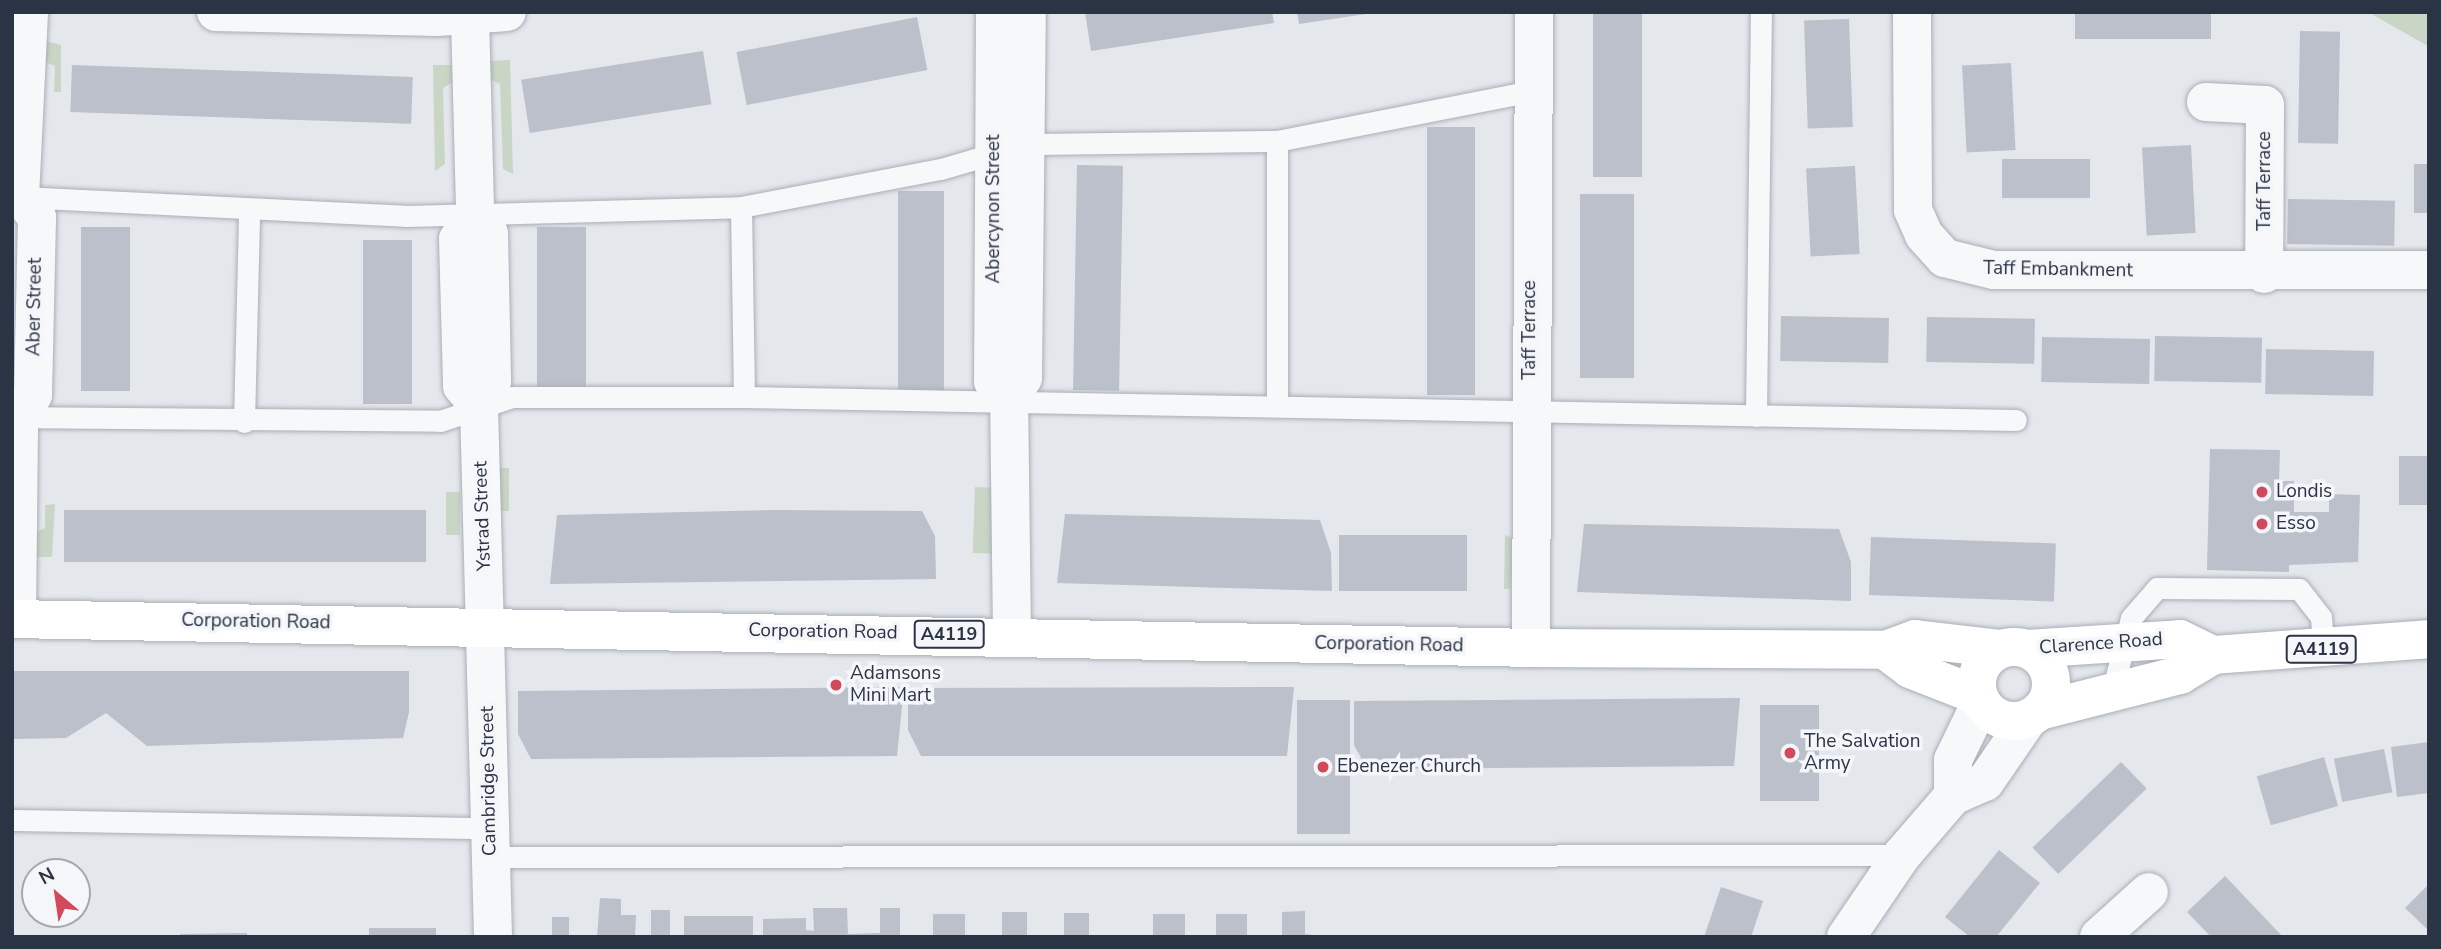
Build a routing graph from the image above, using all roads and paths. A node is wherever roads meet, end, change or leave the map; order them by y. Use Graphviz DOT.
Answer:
graph roads {
  1 [pos="29,12"];
  2 [pos="216,12"];
  3 [pos="507,12"];
  4 [pos="995,12"];
  5 [pos="1027,12"];
  6 [pos="1534,12"];
  7 [pos="1761,12"];
  8 [pos="1912,12"];
  9 [pos="470,17"];
  10 [pos="1531,91"];
  11 [pos="2206,102"];
  12 [pos="1277,141"];
  13 [pos="1010,149"];
  14 [pos="15,199"];
  15 [pos="741,207"];
  16 [pos="249,212"];
  17 [pos="475,214"];
  18 [pos="2429,270"];
  19 [pos="2264,274"];
  20 [pos="744,397"];
  21 [pos="1009,401"];
  22 [pos="1277,406"];
  23 [pos="1530,414"];
  24 [pos="15,415"];
  25 [pos="1756,416"];
  26 [pos="480,418"];
  27 [pos="2016,420"];
  28 [pos="244,422"];
  29 [pos="15,619"];
  30 [pos="486,626"];
  31 [pos="1012,636"];
  32 [pos="2429,639"];
  33 [pos="2126,640"];
  34 [pos="1531,648"];
  35 [pos="2014,649"];
  36 [pos="2322,649"];
  37 [pos="1885,650"];
  38 [pos="2213,655"];
  39 [pos="2113,688"];
  40 [pos="1980,699"];
  41 [pos="2034,714"];
  42 [pos="1953,796"];
  43 [pos="12,820"];
  44 [pos="490,842"];
  45 [pos="1902,855"];
  46 [pos="2149,892"];
  47 [pos="493,937"];
  48 [pos="1846,937"];
  49 [pos="2099,937"];
  1 -- 14 [label="street"];
  2 -- 9 [label="street"];
  3 -- 9 [label="street"];
  4 -- 13 [label="street, Abercynon Street"];
  5 -- 13 [label="street, Abercynon Street"];
  6 -- 10 [label="street, Taff Terrace"];
  7 -- 25 [label="lane"];
  8 -- 19 [label="street, Taff Embankment"];
  9 -- 17 [label="street"];
  10 -- 12 [label="lane"];
  10 -- 23 [label="street, Taff Terrace"];
  11 -- 19 [label="street, Taff Terrace"];
  12 -- 13 [label="lane"];
  12 -- 22 [label="lane"];
  13 -- 15 [label="lane"];
  13 -- 21 [label="street, Abercynon Street"];
  14 -- 16 [label="lane"];
  14 -- 24 [label="street, Aber Street"];
  15 -- 17 [label="lane"];
  15 -- 20 [label="lane"];
  16 -- 17 [label="lane"];
  16 -- 28 [label="lane"];
  17 -- 26 [label="street"];
  18 -- 19 [label="street, Taff Embankment"];
  20 -- 21 [label="lane"];
  20 -- 26 [label="lane"];
  21 -- 22 [label="lane"];
  21 -- 31 [label="street, Abercynon Street"];
  22 -- 23 [label="lane"];
  23 -- 25 [label="lane"];
  23 -- 34 [label="street, Taff Terrace"];
  24 -- 28 [label="lane"];
  24 -- 29 [label="street, Aber Street"];
  25 -- 27 [label="lane"];
  26 -- 28 [label="lane"];
  26 -- 30 [label="street, Ystrad Street"];
  29 -- 30 [label="main road, Corporation Road / A4119"];
  30 -- 31 [label="main road, Corporation Road / A4119"];
  30 -- 44 [label="street, Cambridge Street"];
  31 -- 34 [label="main road, Corporation Road / A4119"];
  32 -- 36 [label="main road, Clarence Road / A4119"];
  33 -- 35 [label="main road, Clarence Road / A4119"];
  33 -- 36 [label="lane"];
  33 -- 38 [label="main road, Clarence Road / A4119"];
  33 -- 39 [label="lane"];
  34 -- 37 [label="main road, Corporation Road / A4119"];
  35 -- 37 [label="main road, Corporation Road / A4119"];
  35 -- 40 [label="main road"];
  35 -- 41 [label="main road"];
  36 -- 38 [label="main road, Clarence Road / A4119"];
  37 -- 40 [label="main road"];
  38 -- 39 [label="main road, Clarence Road / A4119"];
  39 -- 41 [label="main road, Clarence Road / A4119"];
  40 -- 41 [label="main road"];
  40 -- 42 [label="street"];
  41 -- 42 [label="street"];
  42 -- 45 [label="street"];
  43 -- 44 [label="lane"];
  44 -- 45 [label="lane"];
  44 -- 47 [label="street, Cambridge Street"];
  45 -- 48 [label="street"];
  46 -- 49 [label="street"];
}
